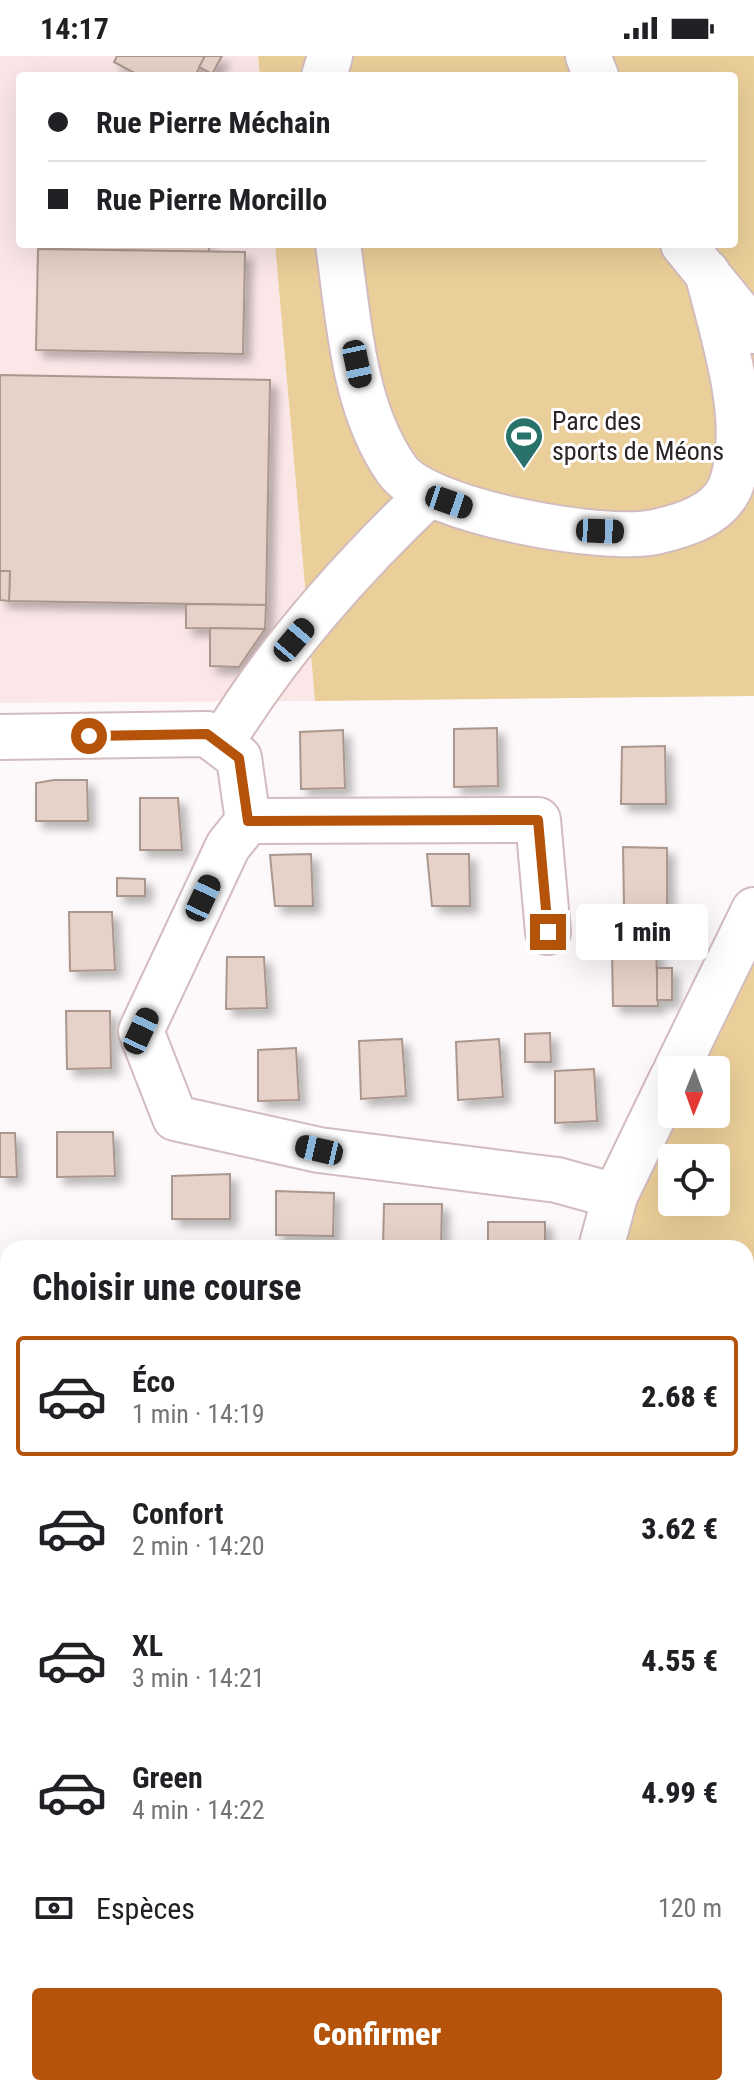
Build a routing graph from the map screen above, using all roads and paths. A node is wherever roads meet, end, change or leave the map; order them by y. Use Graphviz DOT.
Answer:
graph roads {
  1 [pos="339,248"];
  2 [pos="695,258"];
  3 [pos="754,331"];
  4 [pos="428,495"];
  5 [pos="0,737"];
  6 [pos="221,744"];
  7 [pos="248,821"];
  8 [pos="754,910"];
  9 [pos="548,932"];
  10 [pos="683,1056"];
  11 [pos="658,1107"];
  12 [pos="615,1196"];
  13 [pos="603,1240"];
  1 -- 4 [label="street"];
  2 -- 3 [label="street"];
  2 -- 4 [label="street"];
  4 -- 6 [label="street"];
  5 -- 6 [label="street"];
  6 -- 7 [label="street"];
  7 -- 9 [label="street"];
  7 -- 12 [label="street"];
  8 -- 10 [label="street"];
  11 -- 12 [label="street"];
  12 -- 13 [label="street"];
}
